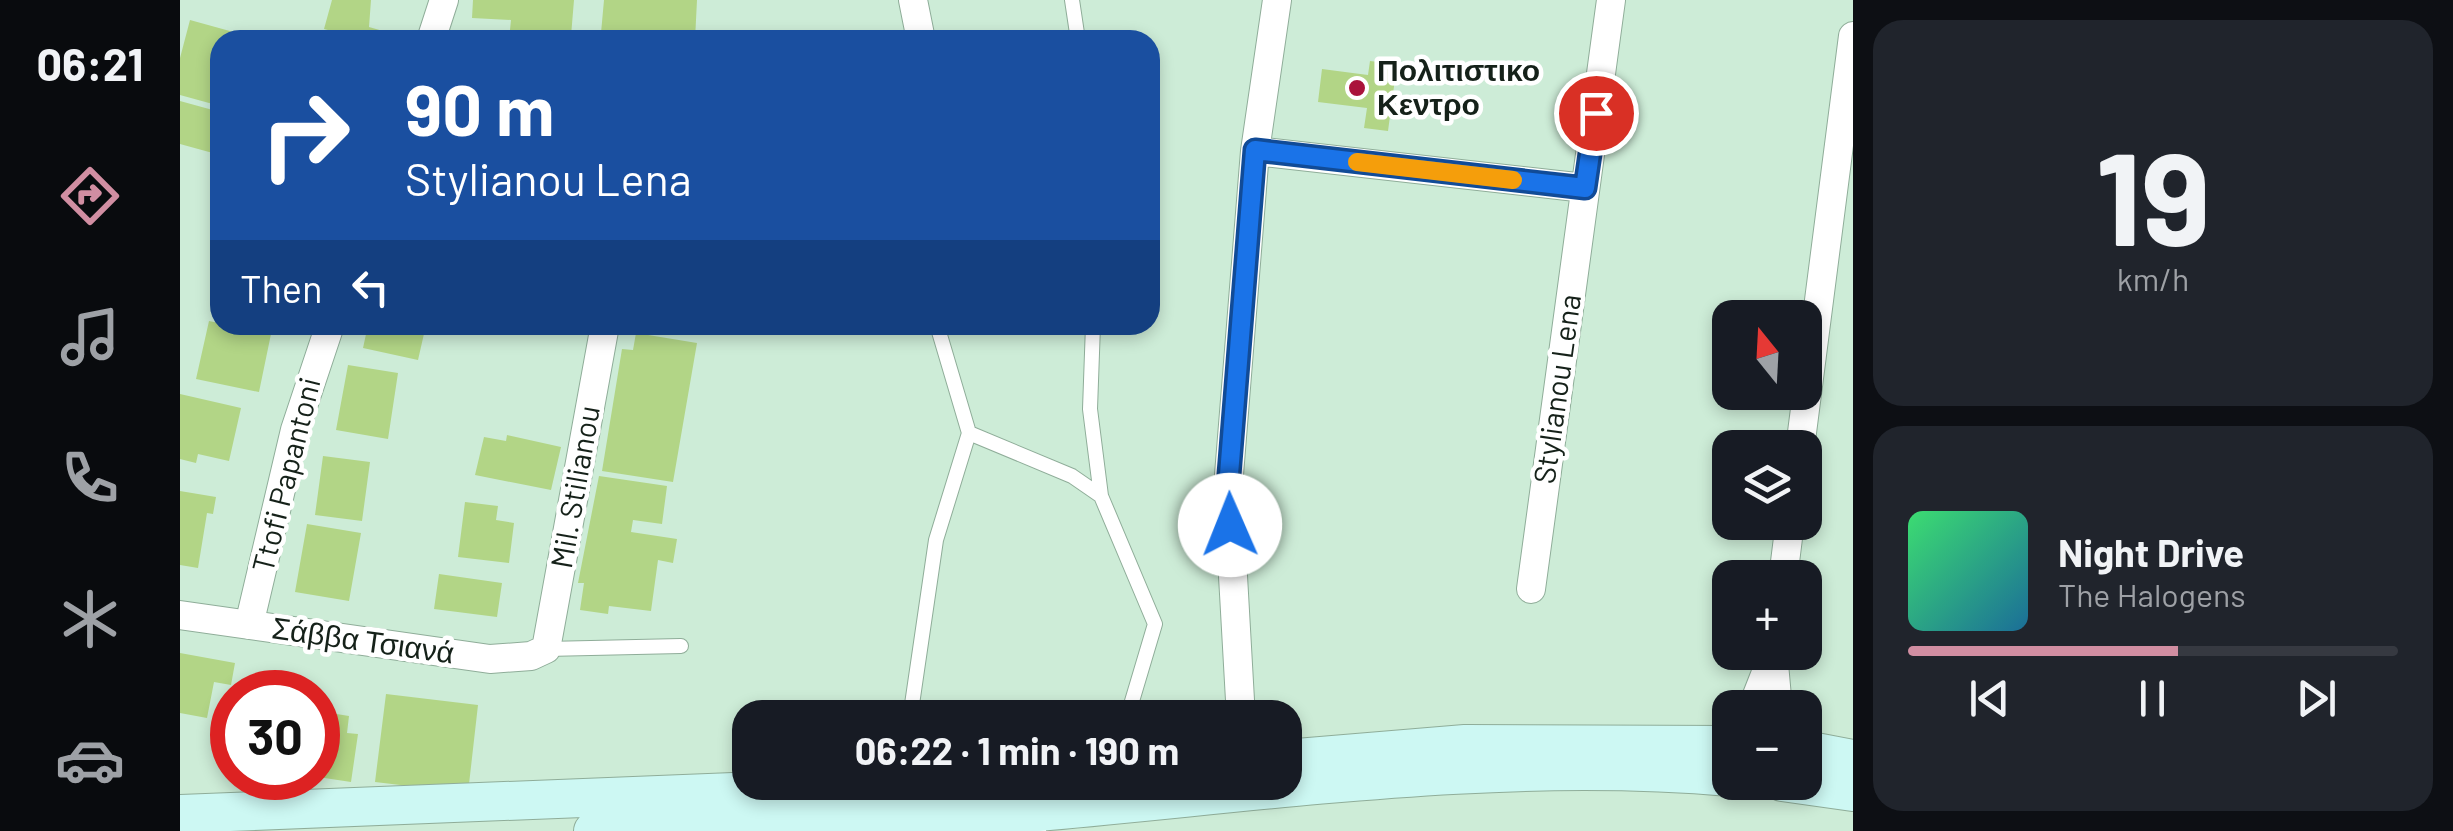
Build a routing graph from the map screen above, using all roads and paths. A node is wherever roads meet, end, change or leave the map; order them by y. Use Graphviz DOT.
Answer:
graph roads {
  1 [pos="444,0"];
  2 [pos="913,0"];
  3 [pos="1072,0"];
  4 [pos="1277,0"];
  5 [pos="1610,0"];
  6 [pos="434,30"];
  7 [pos="919,30"];
  8 [pos="1076,30"];
  9 [pos="1853,36"];
  10 [pos="1852,45"];
  11 [pos="1255,150"];
  12 [pos="1585,188"];
  13 [pos="327,335"];
  14 [pos="603,335"];
  15 [pos="940,335"];
  16 [pos="1093,335"];
  17 [pos="1802,430"];
  18 [pos="969,434"];
  19 [pos="1101,496"];
  20 [pos="1532,589"];
  21 [pos="180,614"];
  22 [pos="249,626"];
  23 [pos="681,646"];
  24 [pos="546,650"];
  25 [pos="1759,690"];
  26 [pos="1777,690"];
  27 [pos="913,700"];
  28 [pos="1133,700"];
  29 [pos="1240,700"];
  30 [pos="1712,751"];
  31 [pos="1712,752"];
  32 [pos="1822,753"];
  33 [pos="1302,758"];
  34 [pos="1853,759"];
  35 [pos="1822,788"];
  36 [pos="732,791"];
  37 [pos="1853,792"];
  38 [pos="1032,809"];
  39 [pos="180,814"];
  40 [pos="592,831"];
  1 -- 6 [label="street"];
  2 -- 7 [label="street"];
  3 -- 8 [label="lane"];
  4 -- 11 [label="street"];
  5 -- 12 [label="street, Stylianou Lena"];
  9 -- 10 [label="street"];
  10 -- 17 [label="street"];
  11 -- 12 [label="street"];
  11 -- 29 [label="street"];
  12 -- 20 [label="street, Stylianou Lena"];
  13 -- 22 [label="street, Ttofi Papantoni"];
  14 -- 24 [label="street, Mil. Stilianou"];
  15 -- 18 [label="lane"];
  16 -- 19 [label="lane"];
  18 -- 19 [label="lane"];
  18 -- 27 [label="lane"];
  19 -- 28 [label="lane"];
  21 -- 22 [label="street, Σάββα Τσιανά"];
  22 -- 24 [label="street, Σάββα Τσιανά"];
  23 -- 24 [label="lane"];
  25 -- 26 [label="street"];
  30 -- 33 [label="main road"];
  31 -- 38 [label="main road"];
  32 -- 34 [label="main road"];
  35 -- 37 [label="main road"];
  36 -- 39 [label="main road"];
  38 -- 40 [label="main road"];
}
